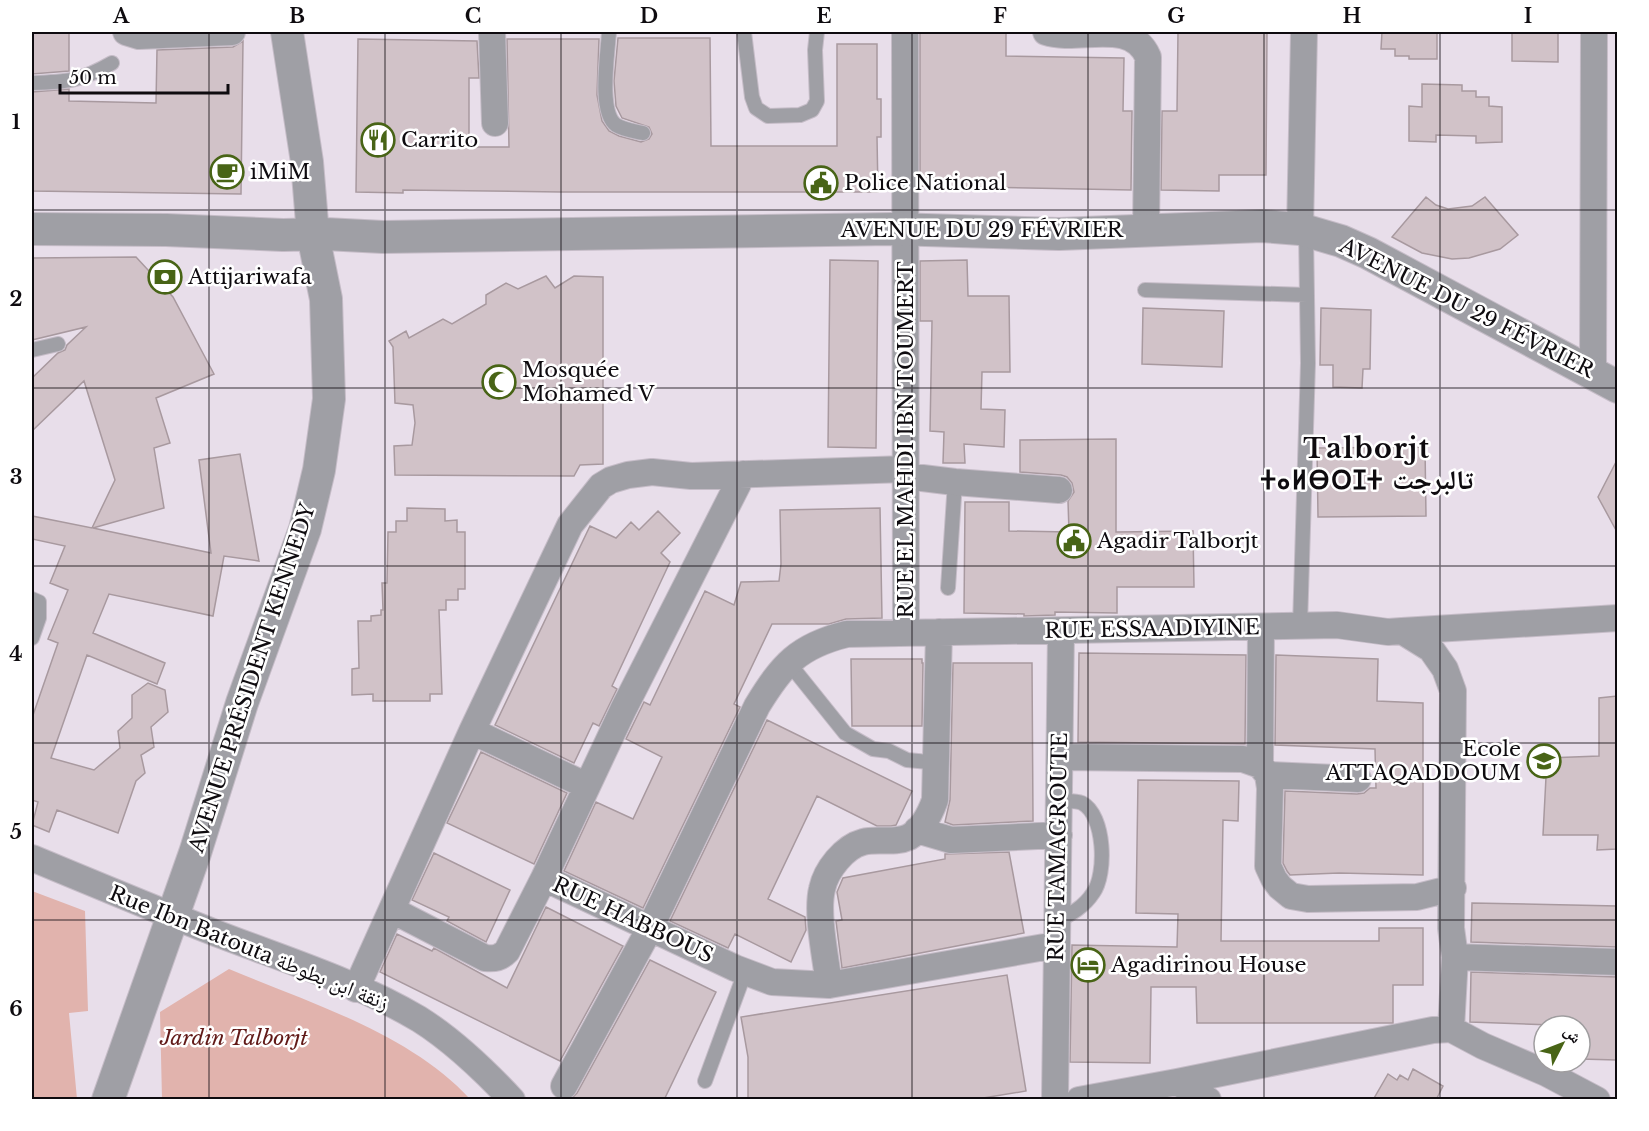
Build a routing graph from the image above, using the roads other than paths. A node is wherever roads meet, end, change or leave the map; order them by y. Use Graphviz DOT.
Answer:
graph roads {
  1 [pos="126,32"];
  2 [pos="232,32"];
  3 [pos="287,32"];
  4 [pos="492,32"];
  5 [pos="609,32"];
  6 [pos="744,32"];
  7 [pos="817,32"];
  8 [pos="905,32"];
  9 [pos="1046,32"];
  10 [pos="1304,32"];
  11 [pos="1594,32"];
  12 [pos="112,63"];
  13 [pos="32,83"];
  14 [pos="495,123"];
  15 [pos="643,134"];
  16 [pos="32,229"];
  17 [pos="905,229"];
  18 [pos="1146,230"];
  19 [pos="1303,230"];
  20 [pos="313,236"];
  21 [pos="1145,290"];
  22 [pos="1307,295"];
  23 [pos="58,344"];
  24 [pos="32,350"];
  25 [pos="1605,380"];
  26 [pos="906,472"];
  27 [pos="742,474"];
  28 [pos="955,482"];
  29 [pos="1059,490"];
  30 [pos="948,588"];
  31 [pos="32,599"];
  32 [pos="1617,618"];
  33 [pos="1300,626"];
  34 [pos="1261,627"];
  35 [pos="1061,631"];
  36 [pos="1402,631"];
  37 [pos="939,632"];
  38 [pos="906,633"];
  39 [pos="32,638"];
  40 [pos="788,662"];
  41 [pos="472,730"];
  42 [pos="1060,757"];
  43 [pos="936,759"];
  44 [pos="1264,770"];
  45 [pos="1358,779"];
  46 [pos="587,786"];
  47 [pos="1059,801"];
  48 [pos="917,830"];
  49 [pos="1059,835"];
  50 [pos="32,858"];
  51 [pos="544,878"];
  52 [pos="1453,888"];
  53 [pos="392,910"];
  54 [pos="173,916"];
  55 [pos="650,928"];
  56 [pos="1057,933"];
  57 [pos="1455,957"];
  58 [pos="1617,962"];
  59 [pos="745,972"];
  60 [pos="829,985"];
  61 [pos="356,988"];
  62 [pos="1451,1029"];
  63 [pos="705,1081"];
  64 [pos="1177,1082"];
  65 [pos="564,1086"];
  66 [pos="108,1100"];
  67 [pos="512,1100"];
  68 [pos="1055,1100"];
  69 [pos="1079,1100"];
  70 [pos="1208,1100"];
  71 [pos="1597,1100"];
  1 -- 2 [label="street"];
  3 -- 20 [label="street, AVENUE PRÉSIDENT KENNEDY"];
  4 -- 14 [label="street"];
  5 -- 15 [label="lane"];
  6 -- 7 [label="lane"];
  8 -- 17 [label="street, RUE EL MAHDI IBN TOUMERT"];
  9 -- 18 [label="street"];
  10 -- 19 [label="street"];
  11 -- 25 [label="street"];
  12 -- 13 [label="lane"];
  16 -- 20 [label="street, AVENUE DU 29 FÉVRIER"];
  17 -- 18 [label="street, AVENUE DU 29 FÉVRIER"];
  17 -- 20 [label="street, AVENUE DU 29 FÉVRIER"];
  17 -- 26 [label="street, RUE EL MAHDI IBN TOUMERT"];
  18 -- 19 [label="street, AVENUE DU 29 FÉVRIER"];
  19 -- 22 [label="lane"];
  19 -- 25 [label="street, AVENUE DU 29 FÉVRIER"];
  20 -- 54 [label="street, AVENUE PRÉSIDENT KENNEDY"];
  21 -- 22 [label="lane"];
  22 -- 33 [label="lane"];
  23 -- 24 [label="lane"];
  26 -- 27 [label="street"];
  26 -- 28 [label="street"];
  26 -- 38 [label="street, RUE EL MAHDI IBN TOUMERT"];
  27 -- 41 [label="street"];
  27 -- 46 [label="street, RUE HABBOUS"];
  28 -- 29 [label="street"];
  28 -- 30 [label="lane"];
  31 -- 39 [label="lane"];
  32 -- 36 [label="street"];
  33 -- 34 [label="street, RUE ESSAADIYINE"];
  33 -- 36 [label="street, RUE ESSAADIYINE"];
  34 -- 35 [label="street, RUE ESSAADIYINE"];
  34 -- 44 [label="street"];
  35 -- 37 [label="street, RUE ESSAADIYINE"];
  35 -- 42 [label="street, RUE TAMAGROUTE"];
  36 -- 52 [label="street, RUE ESSAADIYINE"];
  37 -- 38 [label="street, RUE ESSAADIYINE"];
  37 -- 43 [label="street"];
  38 -- 40 [label="street, RUE ESSAADIYINE"];
  40 -- 43 [label="lane"];
  40 -- 55 [label="street, RUE ESSAADIYINE"];
  41 -- 46 [label="street"];
  41 -- 53 [label="street"];
  42 -- 44 [label="street"];
  42 -- 47 [label="street, RUE TAMAGROUTE"];
  43 -- 48 [label="street"];
  44 -- 45 [label="street"];
  44 -- 52 [label="street"];
  46 -- 51 [label="street, RUE HABBOUS"];
  47 -- 49 [label="street, RUE TAMAGROUTE"];
  47 -- 56 [label="lane"];
  48 -- 49 [label="street"];
  48 -- 60 [label="street"];
  49 -- 56 [label="street, RUE TAMAGROUTE"];
  50 -- 54 [label="street, Rue Ibn Batouta زنقة ابن بطوطة"];
  51 -- 53 [label="street"];
  51 -- 55 [label="street, RUE HABBOUS"];
  52 -- 57 [label="street, RUE ESSAADIYINE"];
  53 -- 61 [label="street"];
  54 -- 61 [label="street, Rue Ibn Batouta زنقة ابن بطوطة"];
  54 -- 66 [label="street, AVENUE PRÉSIDENT KENNEDY"];
  55 -- 59 [label="street, RUE HABBOUS"];
  55 -- 65 [label="street, RUE ESSAADIYINE"];
  56 -- 60 [label="street, RUE HABBOUS"];
  56 -- 68 [label="street, RUE TAMAGROUTE"];
  57 -- 58 [label="street"];
  57 -- 62 [label="street, RUE ESSAADIYINE"];
  59 -- 60 [label="street, RUE HABBOUS"];
  59 -- 63 [label="lane"];
  61 -- 67 [label="street, Rue Ibn Batouta زنقة ابن بطوطة"];
  62 -- 64 [label="street"];
  62 -- 71 [label="street"];
  64 -- 69 [label="street"];
  64 -- 70 [label="street"];
}
